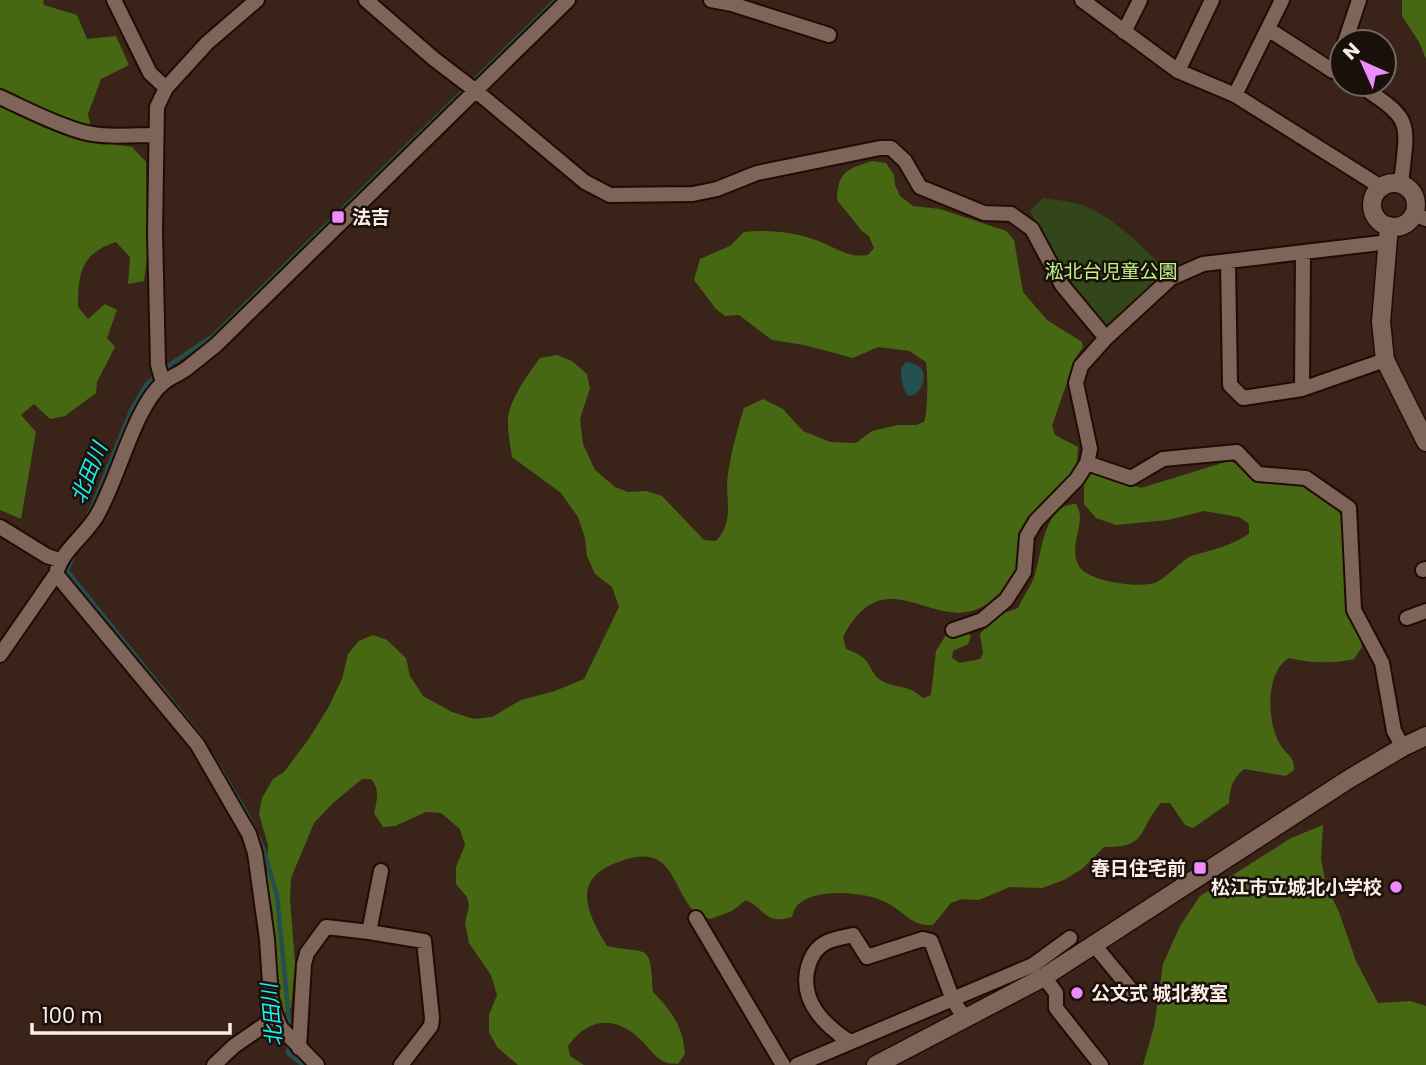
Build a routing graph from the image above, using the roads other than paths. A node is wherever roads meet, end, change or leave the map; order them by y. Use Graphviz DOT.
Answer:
graph roads {
  1 [pos="114,0"];
  2 [pos="257,0"];
  3 [pos="366,0"];
  4 [pos="568,0"];
  5 [pos="711,0"];
  6 [pos="1082,0"];
  7 [pos="1140,0"];
  8 [pos="1212,0"];
  9 [pos="1282,0"];
  10 [pos="1359,0"];
  11 [pos="1350,28"];
  12 [pos="1268,29"];
  13 [pos="1124,32"];
  14 [pos="829,35"];
  15 [pos="1328,68"];
  16 [pos="1178,71"];
  17 [pos="166,88"];
  18 [pos="477,91"];
  19 [pos="1235,96"];
  20 [pos="0,97"];
  21 [pos="1379,98"];
  22 [pos="155,135"];
  23 [pos="1401,184"];
  24 [pos="1381,187"];
  25 [pos="1420,217"];
  26 [pos="1389,234"];
  27 [pos="1303,253"];
  28 [pos="1228,262"];
  29 [pos="1106,338"];
  30 [pos="1385,360"];
  31 [pos="163,383"];
  32 [pos="1302,389"];
  33 [pos="1426,442"];
  34 [pos="1087,463"];
  35 [pos="0,527"];
  36 [pos="58,567"];
  37 [pos="1426,611"];
  38 [pos="1407,618"];
  39 [pos="953,630"];
  40 [pos="0,655"];
  41 [pos="1426,736"];
  42 [pos="1403,747"];
  43 [pos="381,871"];
  44 [pos="696,918"];
  45 [pos="369,932"];
  46 [pos="1070,938"];
  47 [pos="1095,946"];
  48 [pos="1044,977"];
  49 [pos="1133,992"];
  50 [pos="953,1000"];
  51 [pos="965,1019"];
  52 [pos="279,1022"];
  53 [pos="850,1042"];
  54 [pos="296,1045"];
  55 [pos="214,1065"];
  56 [pos="317,1065"];
  57 [pos="401,1065"];
  58 [pos="783,1065"];
  59 [pos="797,1065"];
  60 [pos="876,1065"];
  61 [pos="1101,1065"];
  1 -- 17 [label="street"];
  2 -- 17 [label="street"];
  3 -- 18 [label="street"];
  4 -- 18 [label="street"];
  5 -- 14 [label="street"];
  6 -- 13 [label="street"];
  7 -- 13 [label="street"];
  8 -- 16 [label="street"];
  9 -- 12 [label="street"];
  10 -- 11 [label="street"];
  12 -- 15 [label="street"];
  12 -- 19 [label="street"];
  13 -- 16 [label="street"];
  16 -- 19 [label="street"];
  17 -- 22 [label="street"];
  18 -- 29 [label="street"];
  18 -- 31 [label="street"];
  19 -- 24 [label="street"];
  20 -- 22 [label="street"];
  21 -- 23 [label="street"];
  22 -- 31 [label="street"];
  23 -- 24 [label="street"];
  23 -- 25 [label="street"];
  24 -- 26 [label="street"];
  25 -- 26 [label="street"];
  26 -- 27 [label="street"];
  26 -- 30 [label="street"];
  27 -- 28 [label="street"];
  27 -- 32 [label="street"];
  28 -- 29 [label="street"];
  28 -- 32 [label="street"];
  29 -- 34 [label="street"];
  30 -- 32 [label="street"];
  30 -- 33 [label="street"];
  31 -- 36 [label="street"];
  34 -- 39 [label="street"];
  34 -- 42 [label="street"];
  35 -- 36 [label="street"];
  36 -- 40 [label="street"];
  36 -- 52 [label="street"];
  37 -- 38 [label="street"];
  41 -- 42 [label="street"];
  42 -- 47 [label="street"];
  43 -- 45 [label="street"];
  44 -- 58 [label="street"];
  45 -- 54 [label="street"];
  45 -- 57 [label="street"];
  46 -- 50 [label="street"];
  47 -- 48 [label="street"];
  47 -- 49 [label="street"];
  48 -- 51 [label="street"];
  48 -- 61 [label="street"];
  50 -- 51 [label="street"];
  50 -- 53 [label="street"];
  50 -- 53 [label="street"];
  51 -- 60 [label="street"];
  52 -- 54 [label="street"];
  52 -- 55 [label="street"];
  53 -- 59 [label="street"];
  54 -- 56 [label="street"];
}
